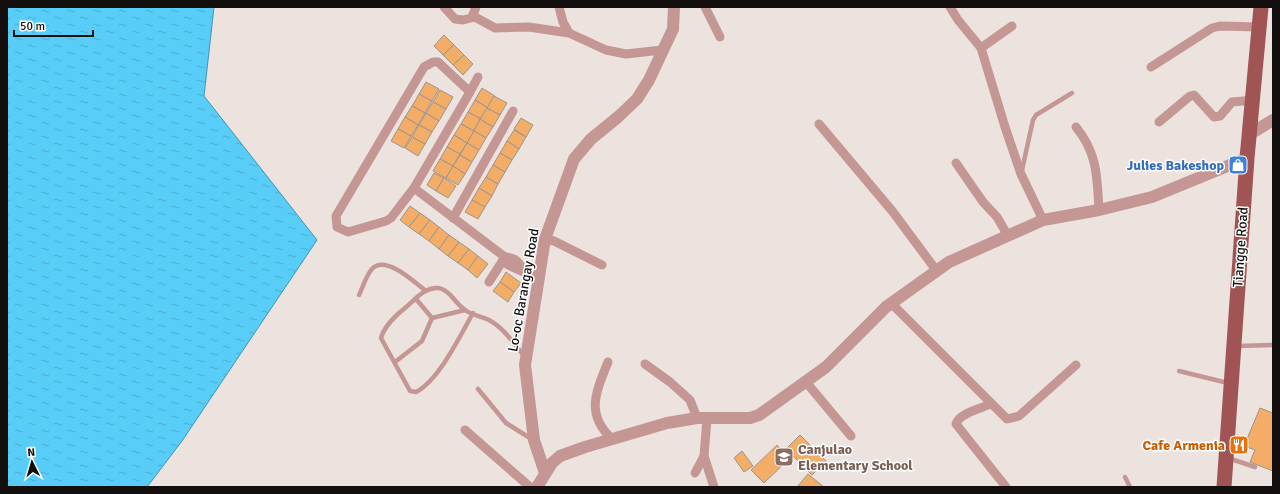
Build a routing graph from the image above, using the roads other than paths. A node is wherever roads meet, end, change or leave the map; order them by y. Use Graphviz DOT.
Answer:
graph roads {
  1 [pos="444,7"];
  2 [pos="476,7"];
  3 [pos="560,7"];
  4 [pos="674,7"];
  5 [pos="705,7"];
  6 [pos="950,7"];
  7 [pos="1261,7"];
  8 [pos="472,18"];
  9 [pos="1012,26"];
  10 [pos="1260,27"];
  11 [pos="569,33"];
  12 [pos="720,37"];
  13 [pos="981,48"];
  14 [pos="662,50"];
  15 [pos="1151,67"];
  16 [pos="478,77"];
  17 [pos="470,92"];
  18 [pos="1072,93"];
  19 [pos="1254,100"];
  20 [pos="513,111"];
  21 [pos="1273,120"];
  22 [pos="1159,122"];
  23 [pos="819,124"];
  24 [pos="1076,127"];
  25 [pos="1250,134"];
  26 [pos="1247,158"];
  27 [pos="956,163"];
  28 [pos="1021,174"];
  29 [pos="414,188"];
  30 [pos="1099,210"];
  31 [pos="453,218"];
  32 [pos="1043,220"];
  33 [pos="1008,236"];
  34 [pos="545,239"];
  35 [pos="505,257"];
  36 [pos="602,265"];
  37 [pos="936,270"];
  38 [pos="539,279"];
  39 [pos="489,282"];
  40 [pos="425,290"];
  41 [pos="359,295"];
  42 [pos="416,299"];
  43 [pos="891,303"];
  44 [pos="465,310"];
  45 [pos="473,313"];
  46 [pos="432,318"];
  47 [pos="1273,345"];
  48 [pos="1233,346"];
  49 [pos="525,358"];
  50 [pos="395,362"];
  51 [pos="608,362"];
  52 [pos="646,364"];
  53 [pos="1076,365"];
  54 [pos="1179,371"];
  55 [pos="806,382"];
  56 [pos="1230,383"];
  57 [pos="478,389"];
  58 [pos="991,404"];
  59 [pos="702,419"];
  60 [pos="465,430"];
  61 [pos="851,436"];
  62 [pos="612,439"];
  63 [pos="534,440"];
  64 [pos="704,456"];
  65 [pos="1226,457"];
  66 [pos="1255,467"];
  67 [pos="545,473"];
  68 [pos="695,473"];
  69 [pos="1126,477"];
  70 [pos="530,487"];
  71 [pos="537,487"];
  72 [pos="714,487"];
  73 [pos="1006,487"];
  74 [pos="1130,487"];
  75 [pos="1224,487"];
  1 -- 8 [label="street"];
  2 -- 8 [label="street"];
  3 -- 11 [label="street"];
  4 -- 14 [label="street, Lo-oc Barangay Road"];
  5 -- 12 [label="street"];
  6 -- 13 [label="street"];
  7 -- 10 [label="main road, Tiangge Road"];
  8 -- 11 [label="street"];
  9 -- 13 [label="street"];
  10 -- 15 [label="street"];
  10 -- 19 [label="main road, Tiangge Road"];
  11 -- 14 [label="street"];
  13 -- 28 [label="street"];
  14 -- 34 [label="street, Lo-oc Barangay Road"];
  16 -- 17 [label="street"];
  17 -- 29 [label="street"];
  17 -- 29 [label="street"];
  18 -- 28 [label="lane"];
  19 -- 22 [label="street"];
  19 -- 25 [label="main road, Tiangge Road"];
  20 -- 31 [label="street"];
  21 -- 25 [label="street"];
  23 -- 37 [label="street"];
  24 -- 30 [label="street"];
  25 -- 26 [label="main road, Tiangge Road"];
  26 -- 30 [label="street"];
  26 -- 48 [label="main road, Tiangge Road"];
  27 -- 33 [label="street"];
  28 -- 32 [label="street"];
  29 -- 31 [label="street"];
  30 -- 32 [label="street"];
  31 -- 35 [label="street"];
  32 -- 33 [label="street"];
  33 -- 37 [label="street"];
  34 -- 36 [label="street"];
  34 -- 38 [label="street, Lo-oc Barangay Road"];
  35 -- 38 [label="street"];
  35 -- 39 [label="street"];
  37 -- 43 [label="street"];
  38 -- 49 [label="street, Lo-oc Barangay Road"];
  40 -- 41 [label="lane"];
  40 -- 42 [label="lane"];
  40 -- 44 [label="lane"];
  42 -- 46 [label="lane"];
  42 -- 50 [label="lane"];
  43 -- 55 [label="street"];
  43 -- 58 [label="street"];
  44 -- 45 [label="lane"];
  44 -- 46 [label="lane"];
  45 -- 49 [label="lane"];
  45 -- 50 [label="lane"];
  46 -- 50 [label="lane"];
  47 -- 48 [label="lane"];
  48 -- 56 [label="main road, Tiangge Road"];
  49 -- 63 [label="street, Lo-oc Barangay Road"];
  51 -- 62 [label="street"];
  52 -- 59 [label="street"];
  53 -- 58 [label="street"];
  54 -- 56 [label="lane"];
  55 -- 59 [label="street"];
  55 -- 61 [label="street"];
  56 -- 65 [label="main road, Tiangge Road"];
  57 -- 63 [label="lane"];
  58 -- 73 [label="street"];
  59 -- 62 [label="street"];
  59 -- 64 [label="street"];
  60 -- 70 [label="street"];
  62 -- 67 [label="street"];
  63 -- 67 [label="street, Lo-oc Barangay Road"];
  64 -- 68 [label="street"];
  64 -- 72 [label="street"];
  65 -- 66 [label="lane"];
  65 -- 75 [label="main road, Tiangge Road"];
  67 -- 71 [label="street"];
  69 -- 74 [label="lane"];
}
